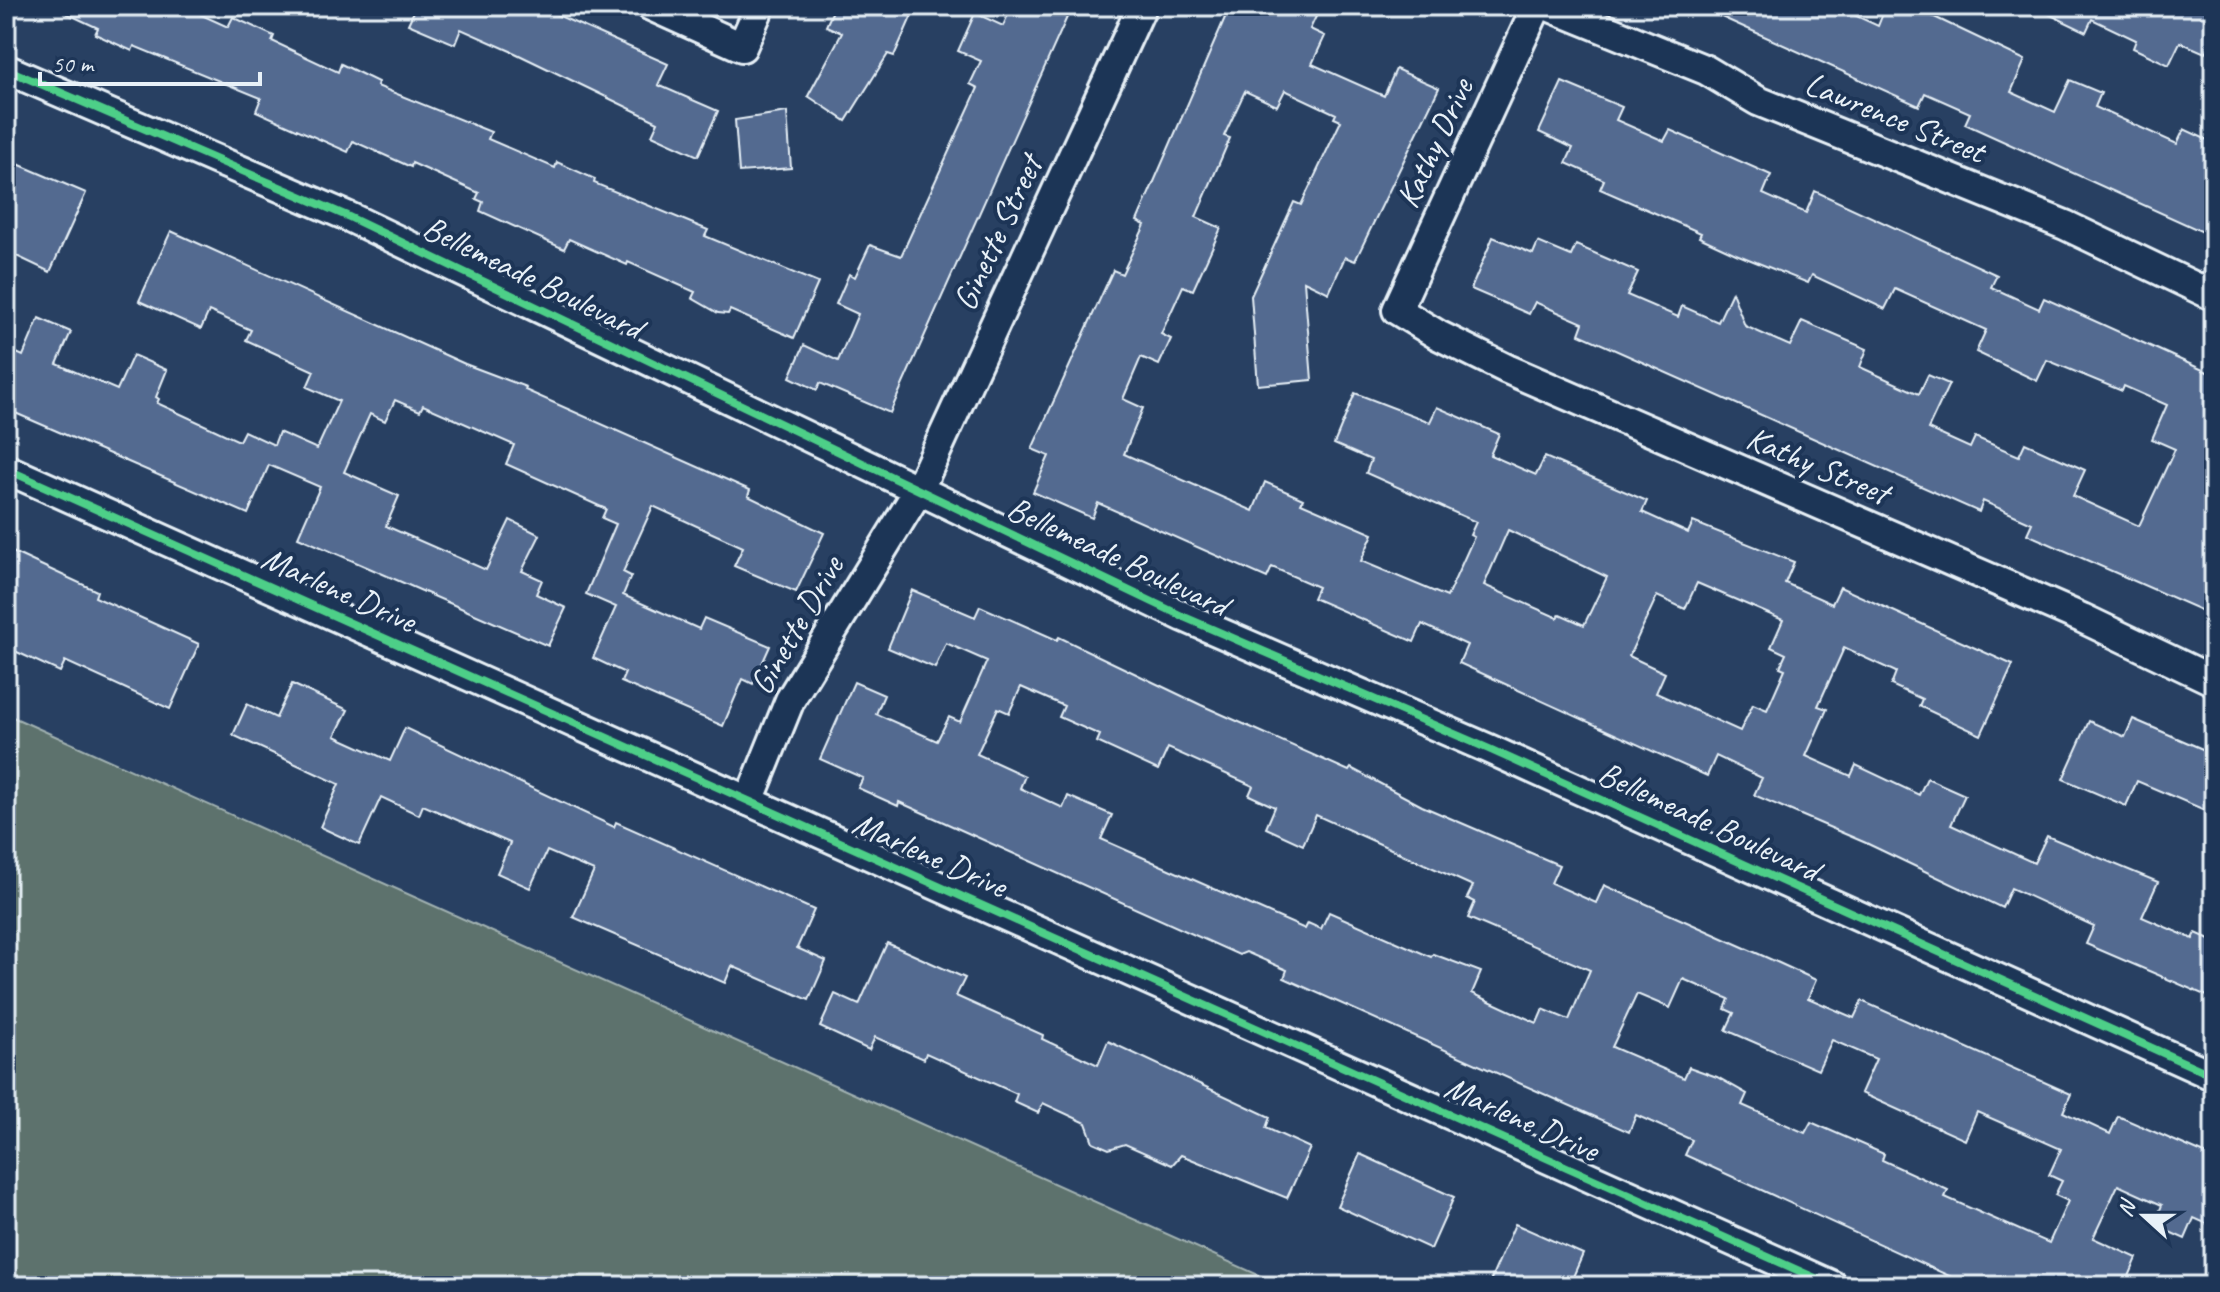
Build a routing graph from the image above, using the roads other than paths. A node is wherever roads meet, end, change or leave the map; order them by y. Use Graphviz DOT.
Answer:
graph roads {
  1 [pos="651,6"];
  2 [pos="760,6"];
  3 [pos="1142,6"];
  4 [pos="1537,6"];
  5 [pos="1548,6"];
  6 [pos="6,69"];
  7 [pos="2214,296"];
  8 [pos="1397,310"];
  9 [pos="6,469"];
  10 [pos="918,491"];
  11 [pos="2214,681"];
  12 [pos="749,801"];
  13 [pos="2214,1076"];
  14 [pos="1833,1286"];
  1 -- 2 [label="street"];
  3 -- 10 [label="street, Ginette Street"];
  4 -- 8 [label="street, Kathy Drive"];
  5 -- 7 [label="street, Lawrence Street"];
  6 -- 10 [label="street, Bellemeade Boulevard"];
  8 -- 11 [label="street, Kathy Street"];
  9 -- 12 [label="street, Marlene Drive"];
  10 -- 12 [label="street, Ginette Drive"];
  10 -- 13 [label="street, Bellemeade Boulevard"];
  12 -- 14 [label="street, Marlene Drive"];
}
